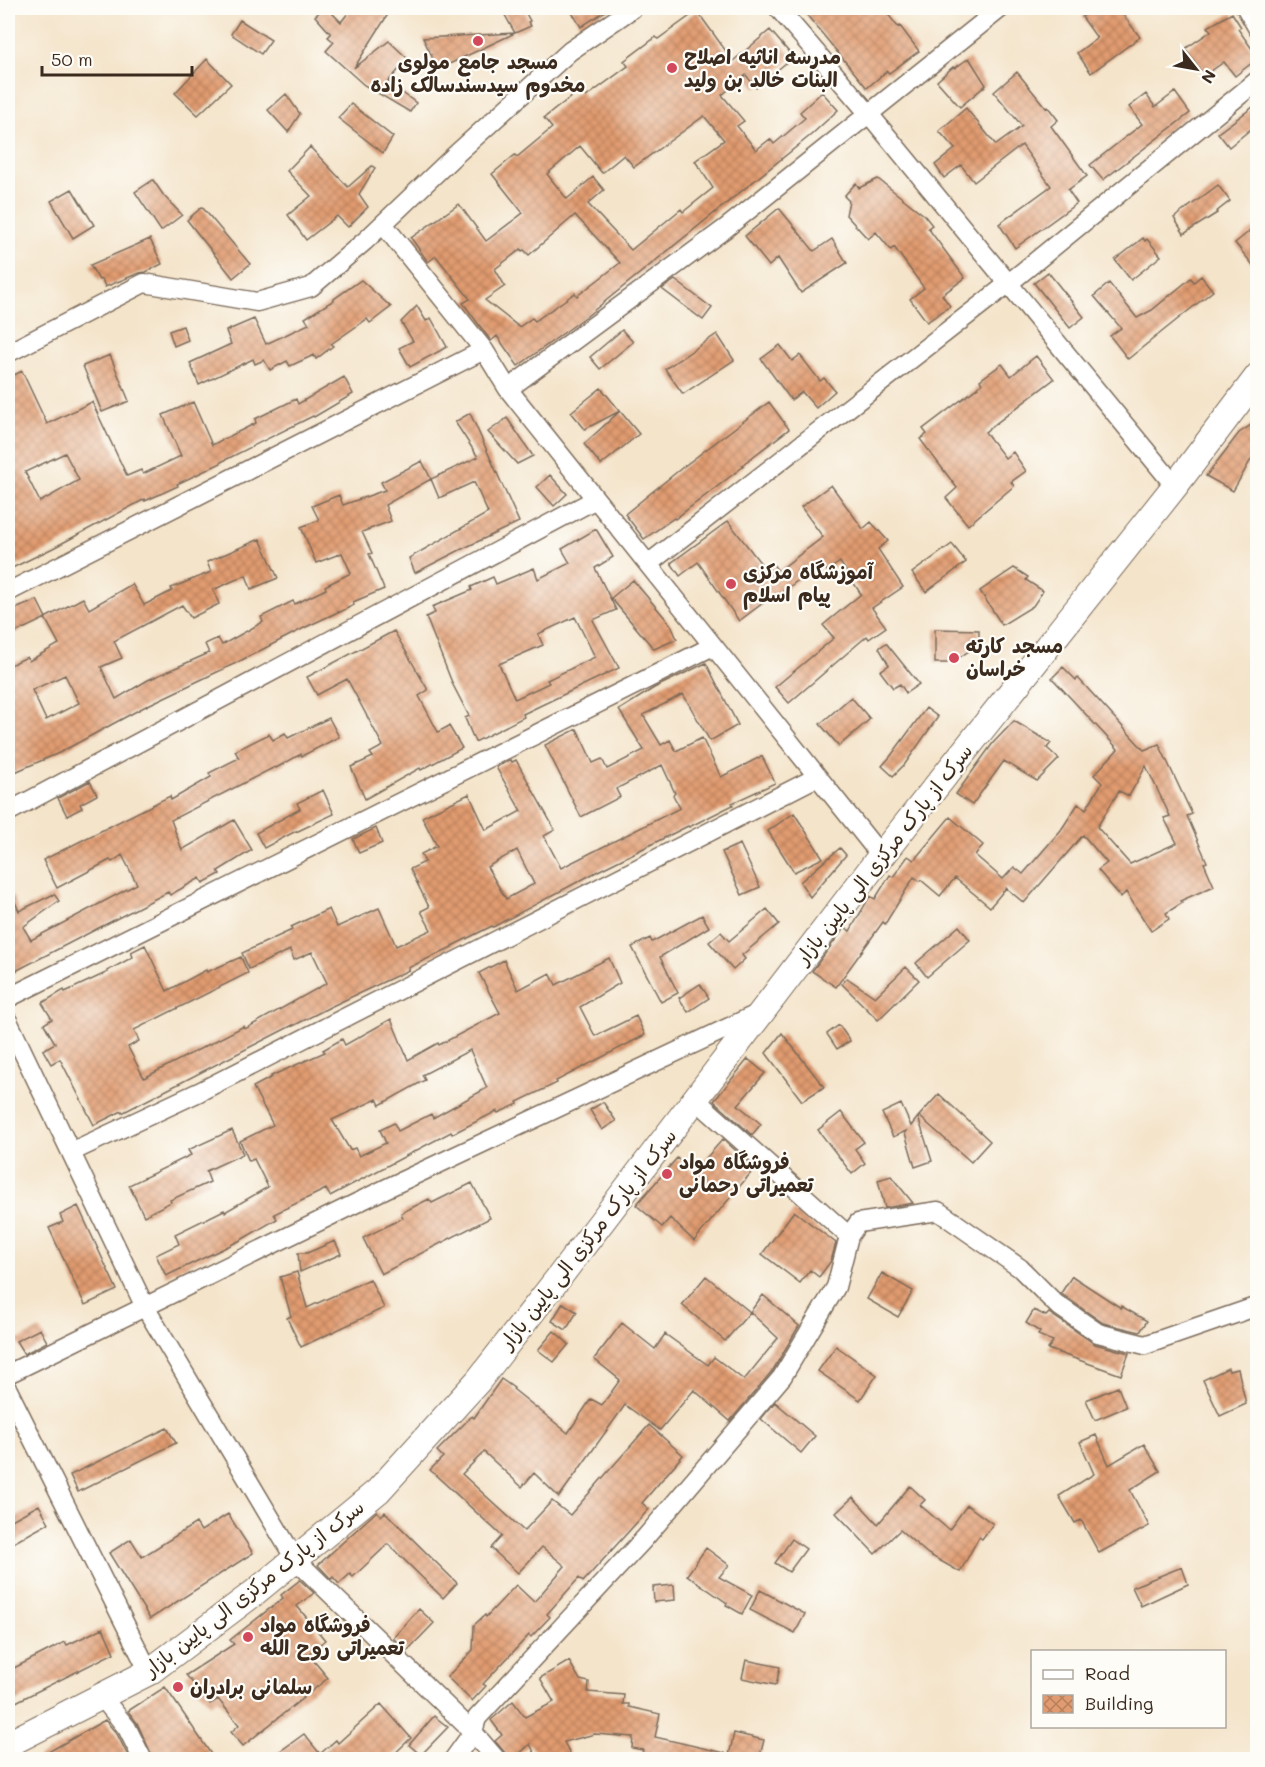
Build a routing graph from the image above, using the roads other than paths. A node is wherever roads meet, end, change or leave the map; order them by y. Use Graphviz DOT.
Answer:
graph roads {
  1 [pos="633,8"];
  2 [pos="778,8"];
  3 [pos="1001,8"];
  4 [pos="1246,8"];
  5 [pos="1257,29"];
  6 [pos="1257,80"];
  7 [pos="870,114"];
  8 [pos="383,224"];
  9 [pos="1009,283"];
  10 [pos="484,350"];
  11 [pos="8,353"];
  12 [pos="1257,376"];
  13 [pos="508,389"];
  14 [pos="1175,486"];
  15 [pos="596,499"];
  16 [pos="648,564"];
  17 [pos="8,592"];
  18 [pos="713,646"];
  19 [pos="817,777"];
  20 [pos="8,812"];
  21 [pos="881,856"];
  22 [pos="8,998"];
  23 [pos="762,1012"];
  24 [pos="8,1021"];
  25 [pos="695,1099"];
  26 [pos="70,1152"];
  27 [pos="849,1236"];
  28 [pos="1257,1306"];
  29 [pos="145,1307"];
  30 [pos="8,1374"];
  31 [pos="8,1390"];
  32 [pos="296,1558"];
  33 [pos="149,1672"];
  34 [pos="101,1696"];
  35 [pos="473,1732"];
  36 [pos="8,1744"];
  37 [pos="143,1760"];
  38 [pos="453,1760"];
  39 [pos="497,1760"];
  1 -- 8 [label="street"];
  2 -- 7 [label="street"];
  3 -- 7 [label="street"];
  4 -- 5 [label="street"];
  6 -- 9 [label="street"];
  7 -- 9 [label="street"];
  7 -- 13 [label="street"];
  8 -- 10 [label="street"];
  8 -- 11 [label="street"];
  9 -- 14 [label="street"];
  9 -- 16 [label="street"];
  10 -- 13 [label="street"];
  10 -- 17 [label="street"];
  12 -- 14 [label="main road, سرک از پارک مرکزی الی پایین بازار"];
  13 -- 15 [label="street"];
  14 -- 21 [label="main road, سرک از پارک مرکزی الی پایین بازار"];
  15 -- 16 [label="street"];
  15 -- 20 [label="street"];
  16 -- 18 [label="street"];
  18 -- 19 [label="street"];
  18 -- 22 [label="street"];
  19 -- 21 [label="street"];
  19 -- 26 [label="street"];
  21 -- 23 [label="main road, سرک از پارک مرکزی الی پایین بازار"];
  23 -- 25 [label="main road, سرک از پارک مرکزی الی پایین بازار"];
  23 -- 29 [label="street"];
  24 -- 26 [label="street"];
  25 -- 27 [label="street"];
  25 -- 32 [label="main road, سرک از پارک مرکزی الی پایین بازار"];
  26 -- 29 [label="street"];
  27 -- 28 [label="street"];
  27 -- 35 [label="street"];
  29 -- 30 [label="street"];
  29 -- 32 [label="street"];
  31 -- 33 [label="street"];
  32 -- 33 [label="main road, سرک از پارک مرکزی الی پایین بازار"];
  32 -- 35 [label="street"];
  33 -- 34 [label="main road, سرک از پارک مرکزی الی پایین بازار"];
  34 -- 36 [label="main road, سرک از پارک مرکزی الی پایین بازار"];
  34 -- 37 [label="street"];
  35 -- 38 [label="street"];
  35 -- 39 [label="street"];
}
